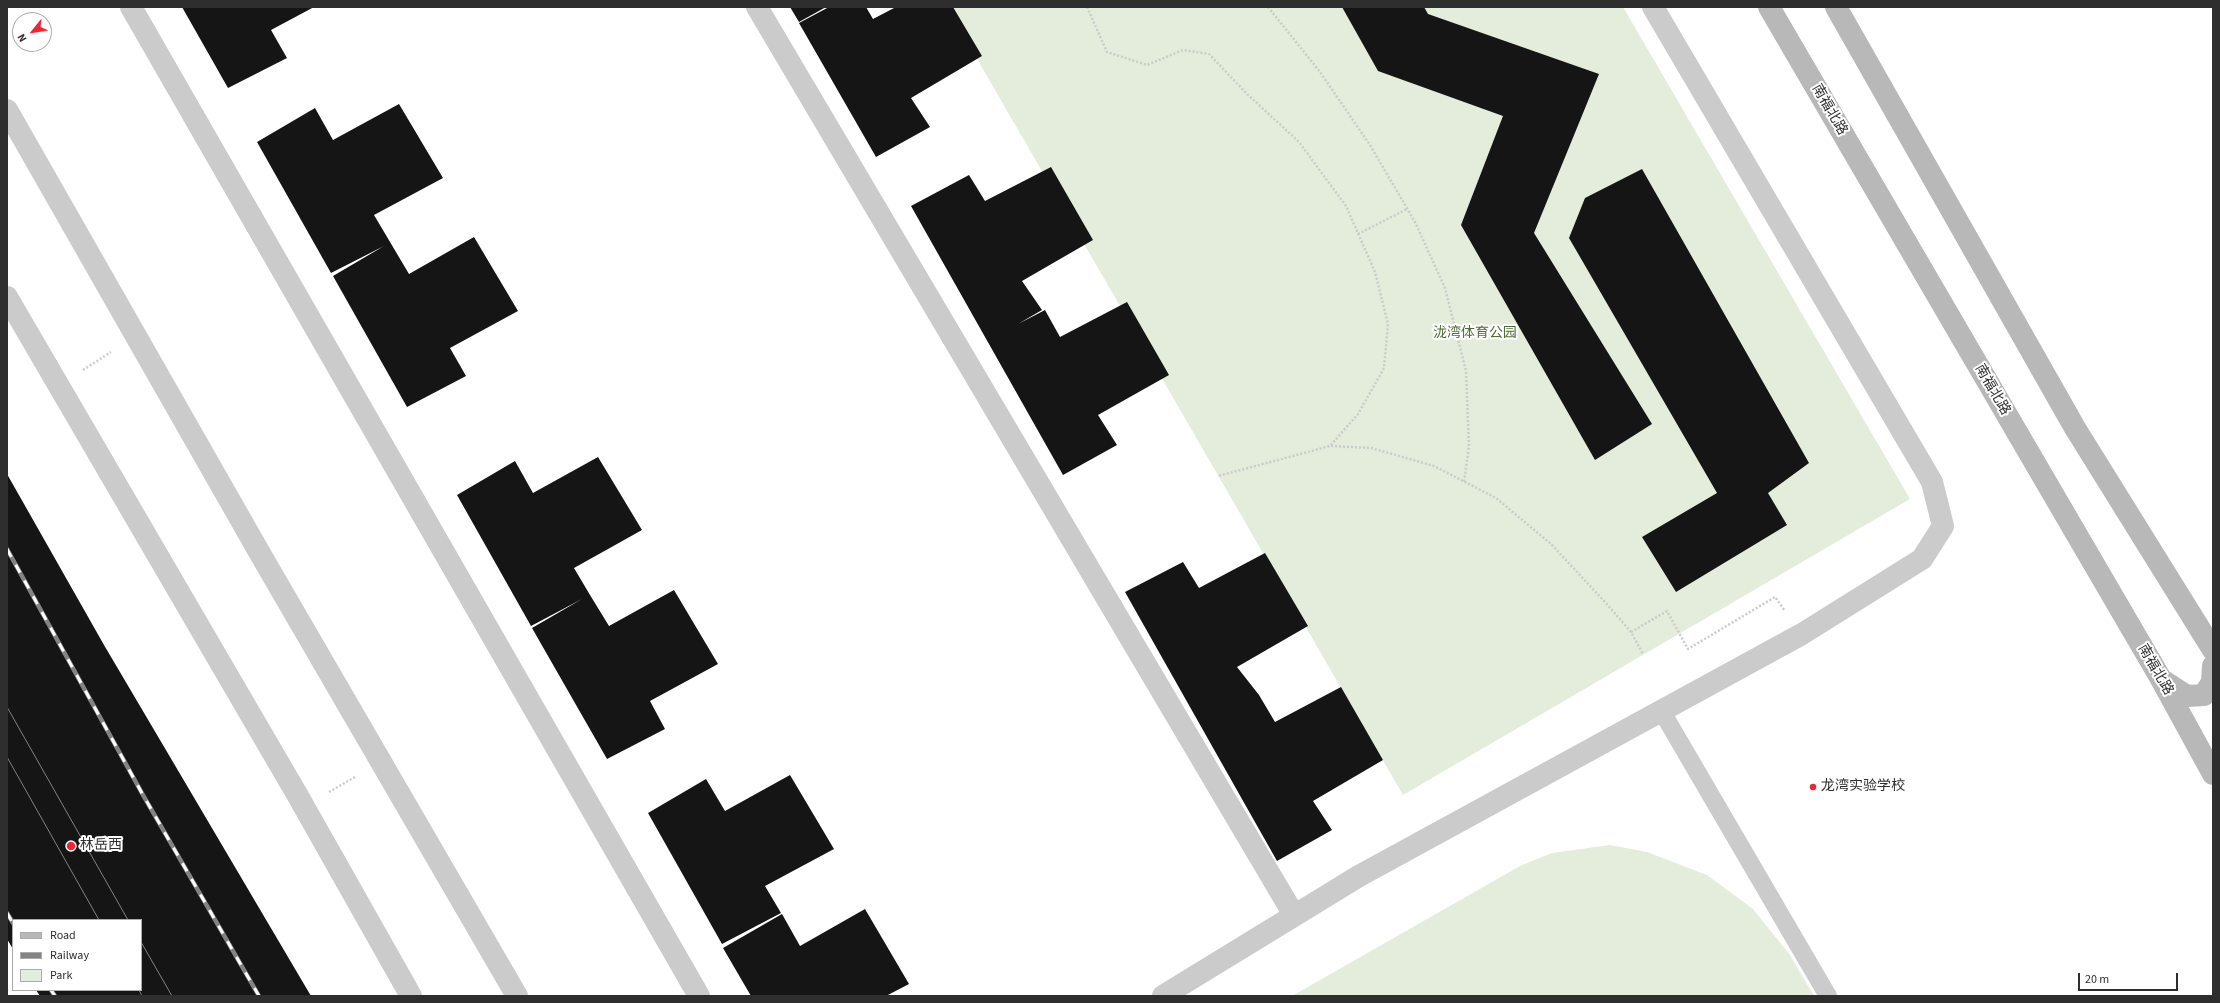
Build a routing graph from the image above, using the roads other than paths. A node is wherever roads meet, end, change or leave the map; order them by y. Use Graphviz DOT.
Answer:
graph roads {
  1 [pos="131,7"];
  2 [pos="757,7"];
  3 [pos="1653,7"];
  4 [pos="1769,7"];
  5 [pos="1836,7"];
  6 [pos="7,110"];
  7 [pos="7,297"];
  8 [pos="2213,650"];
  9 [pos="2213,666"];
  10 [pos="2161,679"];
  11 [pos="1661,710"];
  12 [pos="2213,774"];
  13 [pos="1294,916"];
  14 [pos="411,996"];
  15 [pos="517,996"];
  16 [pos="699,996"];
  17 [pos="1163,996"];
  18 [pos="1828,996"];
  1 -- 16 [label="street"];
  2 -- 13 [label="street"];
  3 -- 11 [label="street"];
  4 -- 10 [label="street, 南福北路"];
  5 -- 8 [label="street"];
  6 -- 15 [label="street"];
  7 -- 14 [label="street"];
  9 -- 10 [label="street"];
  10 -- 12 [label="street, 南福北路"];
  11 -- 13 [label="street"];
  11 -- 18 [label="lane"];
  13 -- 17 [label="street"];
}
